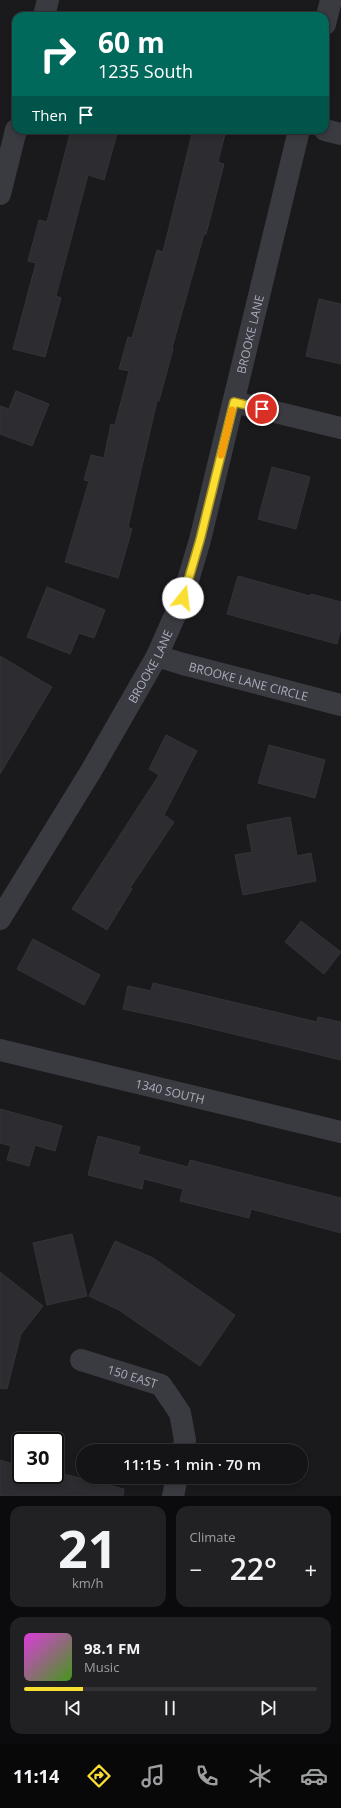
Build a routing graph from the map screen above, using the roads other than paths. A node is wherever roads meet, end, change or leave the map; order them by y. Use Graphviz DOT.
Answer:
graph roads {
  1 [pos="48,0"];
  2 [pos="331,0"];
  3 [pos="45,12"];
  4 [pos="328,12"];
  5 [pos="329,131"];
  6 [pos="15,134"];
  7 [pos="298,134"];
  8 [pos="341,134"];
  9 [pos="0,194"];
  10 [pos="234,402"];
  11 [pos="341,428"];
  12 [pos="157,656"];
  13 [pos="341,705"];
  14 [pos="0,918"];
  15 [pos="0,1050"];
  16 [pos="341,1132"];
  17 [pos="81,1360"];
  18 [pos="184,1444"];
  19 [pos="176,1484"];
  20 [pos="173,1496"];
  1 -- 3 [label="street"];
  2 -- 4 [label="street"];
  5 -- 8 [label="street"];
  6 -- 9 [label="street"];
  7 -- 10 [label="street, BROOKE LANE"];
  10 -- 11 [label="street"];
  10 -- 12 [label="street, BROOKE LANE"];
  12 -- 13 [label="street, BROOKE LANE CIRCLE"];
  12 -- 14 [label="street, BROOKE LANE"];
  15 -- 16 [label="street, 1340 SOUTH"];
  17 -- 18 [label="street, 150 EAST"];
  19 -- 20 [label="street"];
}
